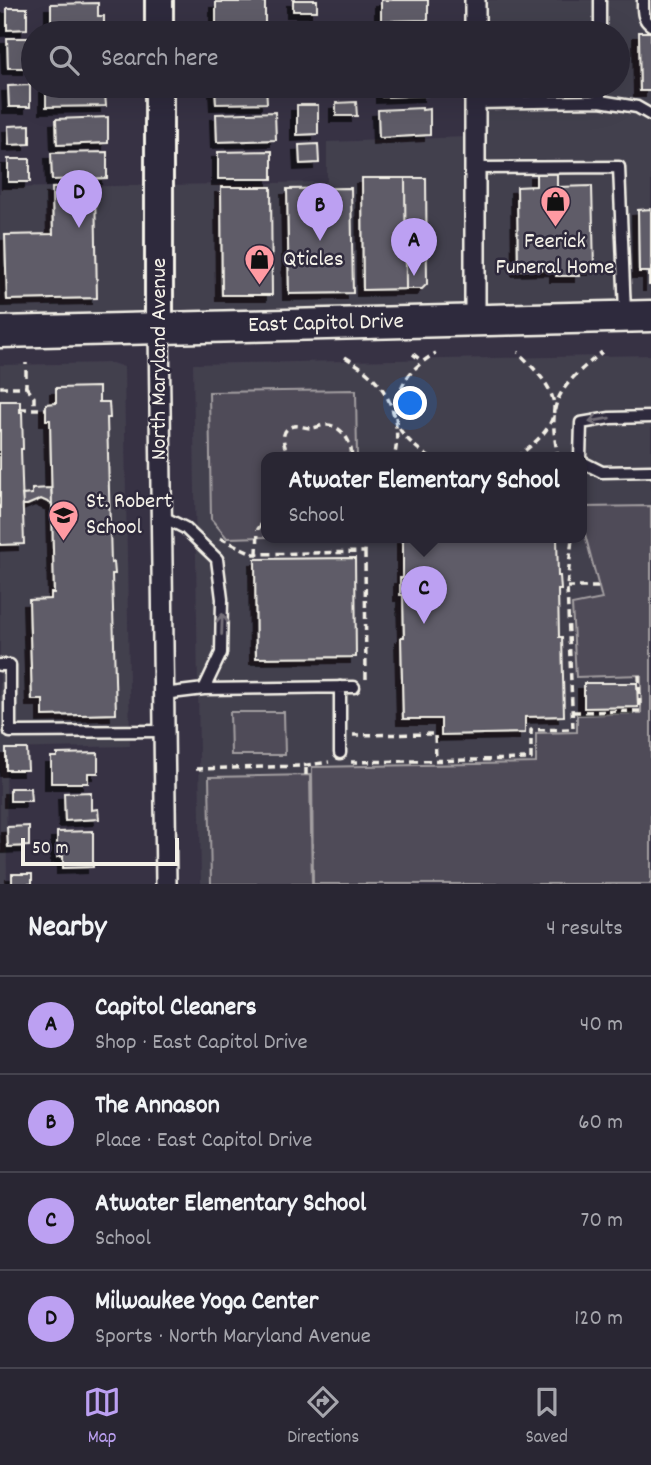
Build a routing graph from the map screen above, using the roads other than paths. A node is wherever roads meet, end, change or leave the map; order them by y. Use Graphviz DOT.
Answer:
graph roads {
  1 [pos="159,0"];
  2 [pos="475,0"];
  3 [pos="600,0"];
  4 [pos="643,0"];
  5 [pos="159,21"];
  6 [pos="475,21"];
  7 [pos="600,21"];
  8 [pos="651,25"];
  9 [pos="159,98"];
  10 [pos="475,98"];
  11 [pos="538,98"];
  12 [pos="600,101"];
  13 [pos="651,115"];
  14 [pos="476,168"];
  15 [pos="638,316"];
  16 [pos="475,320"];
  17 [pos="159,328"];
  18 [pos="0,332"];
  19 [pos="651,417"];
  20 [pos="581,452"];
  21 [pos="587,463"];
  22 [pos="651,471"];
  23 [pos="161,516"];
  24 [pos="0,665"];
  25 [pos="340,687"];
  26 [pos="354,687"];
  27 [pos="204,689"];
  28 [pos="163,694"];
  29 [pos="164,731"];
  30 [pos="5,732"];
  31 [pos="340,759"];
  32 [pos="166,884"];
  1 -- 5 [label="street"];
  2 -- 6 [label="street"];
  3 -- 7 [label="lane"];
  4 -- 8 [label="lane"];
  9 -- 17 [label="street, North Maryland Avenue"];
  10 -- 14 [label="street"];
  11 -- 12 [label="lane"];
  12 -- 13 [label="lane"];
  14 -- 15 [label="lane"];
  14 -- 16 [label="street"];
  15 -- 16 [label="main road, East Capitol Drive"];
  16 -- 17 [label="main road, East Capitol Drive"];
  17 -- 18 [label="main road, East Capitol Drive"];
  17 -- 23 [label="street, North Maryland Avenue"];
  19 -- 20 [label="lane, one-way"];
  21 -- 22 [label="lane"];
  27 -- 23 [label="lane, one-way"];
  23 -- 28 [label="street, North Maryland Avenue"];
  24 -- 30 [label="lane"];
  25 -- 26 [label="lane"];
  25 -- 27 [label="lane"];
  25 -- 31 [label="lane"];
  27 -- 28 [label="lane"];
  28 -- 29 [label="street, North Maryland Avenue"];
  29 -- 30 [label="lane"];
  29 -- 32 [label="street, North Maryland Avenue"];
}
